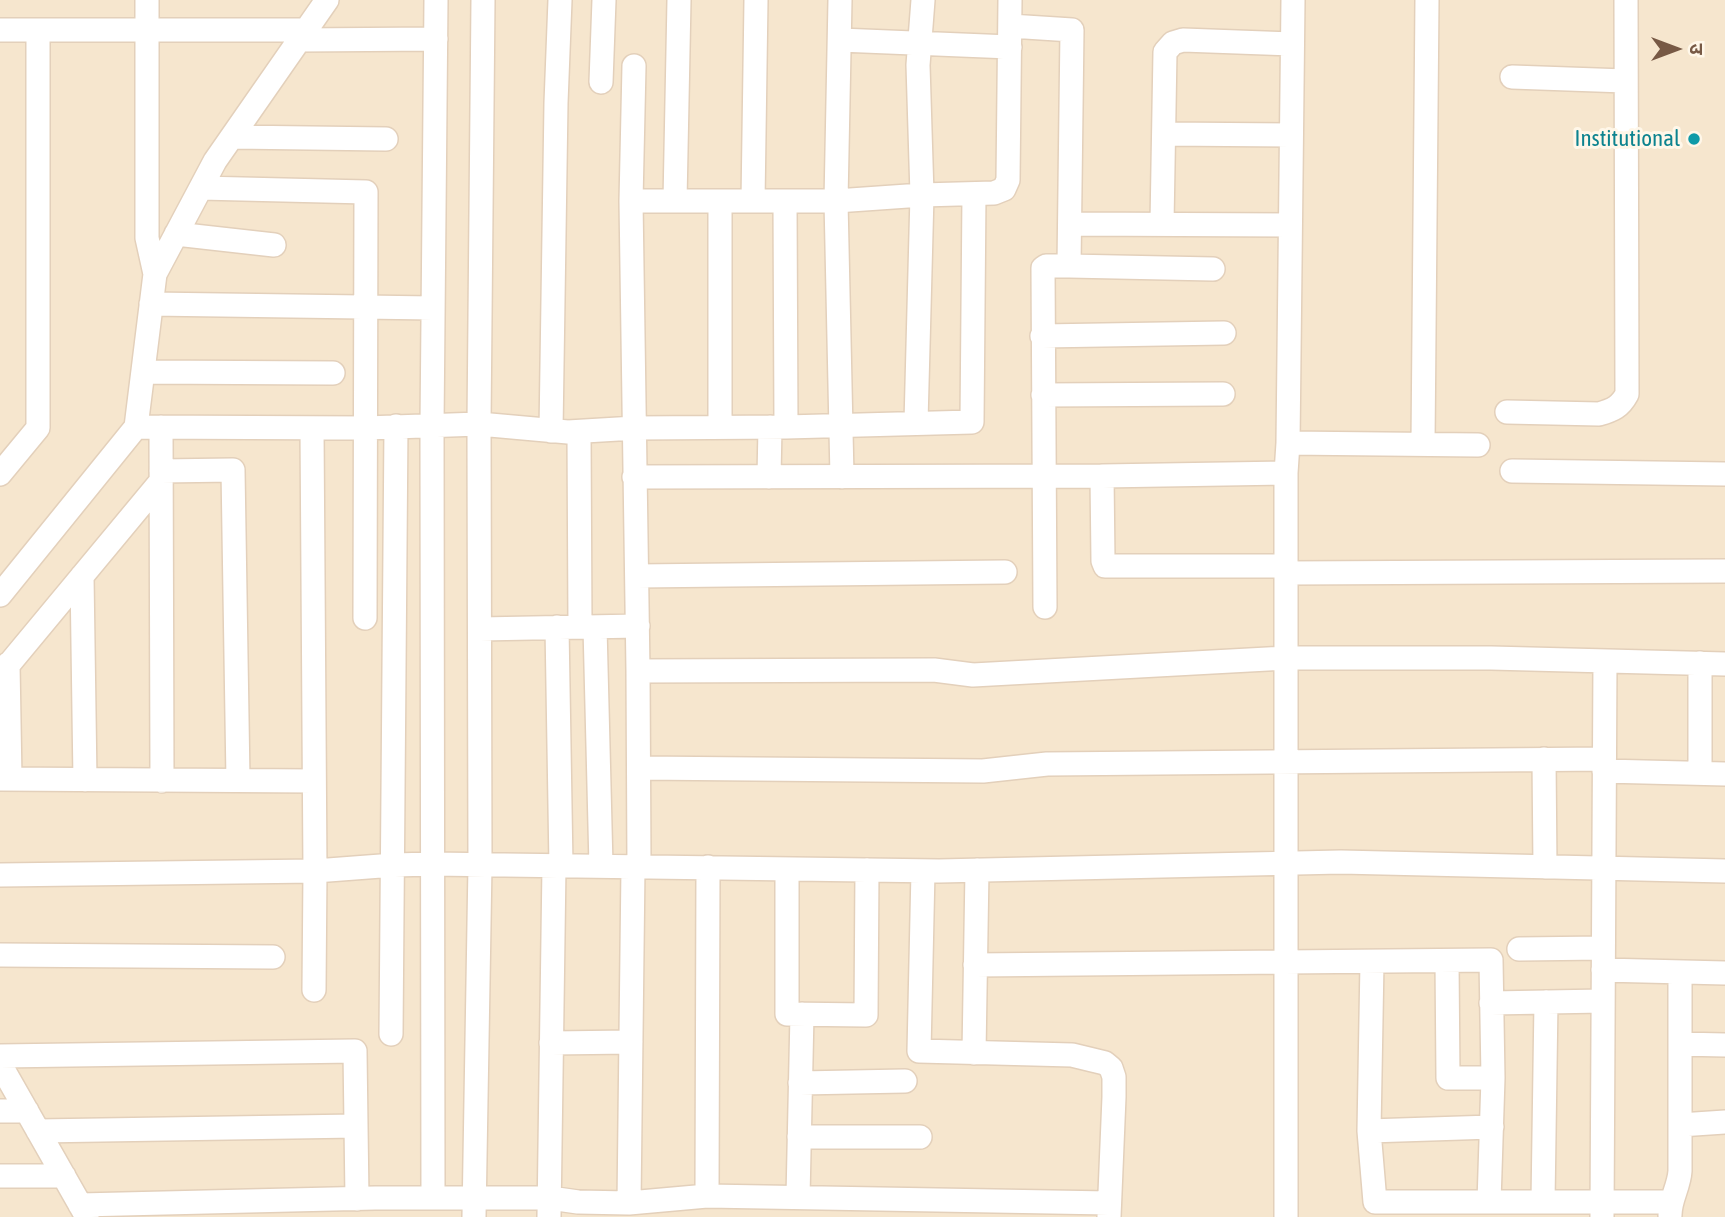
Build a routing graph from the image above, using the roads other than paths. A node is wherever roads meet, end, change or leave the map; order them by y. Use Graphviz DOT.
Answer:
graph roads {
  1 [pos="147,0"];
  2 [pos="327,0"];
  3 [pos="436,0"];
  4 [pos="483,0"];
  5 [pos="560,0"];
  6 [pos="604,0"];
  7 [pos="678,0"];
  8 [pos="756,0"];
  9 [pos="840,0"];
  10 [pos="923,0"];
  11 [pos="1010,0"];
  12 [pos="1293,0"];
  13 [pos="1427,0"];
  14 [pos="1626,0"];
  15 [pos="0,30"];
  16 [pos="38,30"];
  17 [pos="147,30"];
  18 [pos="303,35"];
  19 [pos="1010,36"];
  20 [pos="436,39"];
  21 [pos="839,40"];
  22 [pos="919,43"];
  23 [pos="1292,44"];
  24 [pos="634,66"];
  25 [pos="1512,77"];
  26 [pos="1625,81"];
  27 [pos="601,82"];
  28 [pos="1164,134"];
  29 [pos="1291,135"];
  30 [pos="233,137"];
  31 [pos="386,139"];
  32 [pos="201,188"];
  33 [pos="974,194"];
  34 [pos="922,195"];
  35 [pos="631,201"];
  36 [pos="675,201"];
  37 [pos="720,201"];
  38 [pos="753,201"];
  39 [pos="785,201"];
  40 [pos="836,201"];
  41 [pos="1162,223"];
  42 [pos="1070,224"];
  43 [pos="1290,225"];
  44 [pos="176,234"];
  45 [pos="274,245"];
  46 [pos="1069,266"];
  47 [pos="1213,269"];
  48 [pos="155,274"];
  49 [pos="151,304"];
  50 [pos="366,306"];
  51 [pos="433,308"];
  52 [pos="1224,333"];
  53 [pos="1042,336"];
  54 [pos="143,373"];
  55 [pos="332,373"];
  56 [pos="1223,394"];
  57 [pos="1043,396"];
  58 [pos="1507,412"];
  59 [pos="916,422"];
  60 [pos="479,424"];
  61 [pos="432,425"];
  62 [pos="842,425"];
  63 [pos="396,426"];
  64 [pos="136,427"];
  65 [pos="161,427"];
  66 [pos="720,427"];
  67 [pos="778,427"];
  68 [pos="312,428"];
  69 [pos="366,428"];
  70 [pos="635,428"];
  71 [pos="551,431"];
  72 [pos="579,432"];
  73 [pos="1288,443"];
  74 [pos="1423,443"];
  75 [pos="1478,445"];
  76 [pos="1512,471"];
  77 [pos="1286,473"];
  78 [pos="0,474"];
  79 [pos="1725,474"];
  80 [pos="1044,475"];
  81 [pos="161,476"];
  82 [pos="1102,476"];
  83 [pos="634,477"];
  84 [pos="769,477"];
  85 [pos="842,477"];
  86 [pos="1287,569"];
  87 [pos="1725,571"];
  88 [pos="1005,572"];
  89 [pos="82,576"];
  90 [pos="637,576"];
  91 [pos="0,595"];
  92 [pos="1045,607"];
  93 [pos="365,618"];
  94 [pos="638,626"];
  95 [pos="577,627"];
  96 [pos="480,629"];
  97 [pos="1286,659"];
  98 [pos="1605,661"];
  99 [pos="1700,663"];
  100 [pos="1725,664"];
  101 [pos="4,669"];
  102 [pos="638,671"];
  103 [pos="1544,760"];
  104 [pos="1287,762"];
  105 [pos="1604,765"];
  106 [pos="639,768"];
  107 [pos="1700,773"];
  108 [pos="1725,774"];
  109 [pos="5,779"];
  110 [pos="85,780"];
  111 [pos="238,780"];
  112 [pos="162,781"];
  113 [pos="314,781"];
  114 [pos="1287,863"];
  115 [pos="432,864"];
  116 [pos="394,865"];
  117 [pos="480,865"];
  118 [pos="557,866"];
  119 [pos="601,866"];
  120 [pos="636,867"];
  121 [pos="708,867"];
  122 [pos="1545,867"];
  123 [pos="787,869"];
  124 [pos="1603,869"];
  125 [pos="867,870"];
  126 [pos="977,870"];
  127 [pos="316,871"];
  128 [pos="923,871"];
  129 [pos="1725,871"];
  130 [pos="0,875"];
  131 [pos="1519,949"];
  132 [pos="0,955"];
  133 [pos="274,957"];
  134 [pos="1603,959"];
  135 [pos="1447,961"];
  136 [pos="1372,962"];
  137 [pos="1286,963"];
  138 [pos="975,965"];
  139 [pos="1680,972"];
  140 [pos="1725,973"];
  141 [pos="314,990"];
  142 [pos="1602,1001"];
  143 [pos="1546,1002"];
  144 [pos="1491,1003"];
  145 [pos="802,1014"];
  146 [pos="391,1034"];
  147 [pos="631,1042"];
  148 [pos="551,1043"];
  149 [pos="1680,1044"];
  150 [pos="1725,1045"];
  151 [pos="974,1052"];
  152 [pos="0,1056"];
  153 [pos="0,1064"];
  154 [pos="1493,1078"];
  155 [pos="905,1081"];
  156 [pos="800,1083"];
  157 [pos="0,1111"];
  158 [pos="32,1121"];
  159 [pos="1725,1122"];
  160 [pos="1680,1125"];
  161 [pos="356,1126"];
  162 [pos="1492,1127"];
  163 [pos="1369,1130"];
  164 [pos="799,1138"];
  165 [pos="919,1138"];
  166 [pos="0,1176"];
  167 [pos="64,1176"];
  168 [pos="798,1197"];
  169 [pos="433,1198"];
  170 [pos="357,1199"];
  171 [pos="1489,1202"];
  172 [pos="629,1203"];
  173 [pos="692,1204"];
  174 [pos="1538,1206"];
  175 [pos="474,1207"];
  176 [pos="549,1207"];
  177 [pos="757,1207"];
  178 [pos="1461,1209"];
  179 [pos="1602,1209"];
  180 [pos="1670,1209"];
  181 [pos="606,1210"];
  182 [pos="1109,1210"];
  183 [pos="1403,1210"];
  184 [pos="83,1211"];
  185 [pos="1286,1217"];
  1 -- 17 [label="street"];
  2 -- 18 [label="street"];
  3 -- 20 [label="street"];
  4 -- 60 [label="street"];
  5 -- 71 [label="street"];
  6 -- 27 [label="street"];
  7 -- 36 [label="street"];
  8 -- 38 [label="street"];
  9 -- 21 [label="street"];
  10 -- 22 [label="street"];
  11 -- 19 [label="street"];
  12 -- 23 [label="street"];
  13 -- 74 [label="street"];
  14 -- 26 [label="street"];
  15 -- 16 [label="street"];
  16 -- 17 [label="street"];
  16 -- 78 [label="street"];
  17 -- 18 [label="street"];
  17 -- 48 [label="street"];
  18 -- 20 [label="street"];
  18 -- 30 [label="street"];
  19 -- 22 [label="street"];
  19 -- 33 [label="street"];
  19 -- 42 [label="street"];
  20 -- 51 [label="street"];
  21 -- 22 [label="street"];
  21 -- 40 [label="street"];
  22 -- 34 [label="street"];
  23 -- 28 [label="street"];
  23 -- 29 [label="street"];
  24 -- 35 [label="street"];
  25 -- 26 [label="street"];
  26 -- 58 [label="street"];
  28 -- 29 [label="street"];
  28 -- 41 [label="street"];
  29 -- 43 [label="street"];
  30 -- 31 [label="street"];
  30 -- 32 [label="street"];
  32 -- 44 [label="street"];
  32 -- 50 [label="street"];
  33 -- 34 [label="street"];
  33 -- 59 [label="street"];
  34 -- 40 [label="street"];
  34 -- 59 [label="street"];
  35 -- 36 [label="street"];
  35 -- 70 [label="street"];
  36 -- 37 [label="street"];
  37 -- 38 [label="street"];
  37 -- 66 [label="street"];
  38 -- 39 [label="street"];
  39 -- 40 [label="street"];
  39 -- 67 [label="street"];
  40 -- 62 [label="street"];
  41 -- 42 [label="street"];
  41 -- 43 [label="street"];
  42 -- 46 [label="street"];
  43 -- 73 [label="street"];
  44 -- 45 [label="street"];
  44 -- 48 [label="street"];
  46 -- 47 [label="street"];
  46 -- 53 [label="street"];
  48 -- 49 [label="street"];
  49 -- 50 [label="street"];
  49 -- 54 [label="street"];
  50 -- 51 [label="street"];
  50 -- 69 [label="street"];
  51 -- 61 [label="street"];
  52 -- 53 [label="street"];
  53 -- 57 [label="street"];
  54 -- 55 [label="street"];
  54 -- 64 [label="street"];
  56 -- 57 [label="street"];
  57 -- 80 [label="street"];
  59 -- 62 [label="street"];
  60 -- 61 [label="street"];
  60 -- 71 [label="street"];
  60 -- 96 [label="street"];
  61 -- 63 [label="street"];
  61 -- 115 [label="street"];
  62 -- 67 [label="street"];
  62 -- 85 [label="street"];
  63 -- 69 [label="street"];
  63 -- 116 [label="street"];
  64 -- 65 [label="street"];
  64 -- 91 [label="street"];
  65 -- 68 [label="street"];
  65 -- 81 [label="street"];
  66 -- 67 [label="street"];
  66 -- 70 [label="street"];
  67 -- 84 [label="street"];
  68 -- 69 [label="street"];
  68 -- 113 [label="street"];
  69 -- 93 [label="street"];
  70 -- 72 [label="street"];
  70 -- 83 [label="street"];
  71 -- 72 [label="street"];
  72 -- 95 [label="street"];
  73 -- 74 [label="street"];
  73 -- 77 [label="street"];
  74 -- 75 [label="street"];
  76 -- 79 [label="street"];
  77 -- 82 [label="street"];
  77 -- 86 [label="street"];
  80 -- 82 [label="street"];
  80 -- 85 [label="street"];
  80 -- 92 [label="street"];
  81 -- 89 [label="street"];
  81 -- 111 [label="street"];
  81 -- 112 [label="street"];
  82 -- 86 [label="street"];
  83 -- 84 [label="street"];
  83 -- 90 [label="street"];
  84 -- 85 [label="street"];
  86 -- 87 [label="street"];
  86 -- 97 [label="street"];
  88 -- 90 [label="street"];
  89 -- 101 [label="street"];
  89 -- 110 [label="street"];
  90 -- 94 [label="street"];
  94 -- 95 [label="street"];
  94 -- 102 [label="street"];
  95 -- 96 [label="street"];
  95 -- 118 [label="street"];
  95 -- 119 [label="street"];
  96 -- 117 [label="street"];
  97 -- 98 [label="street"];
  97 -- 102 [label="street"];
  97 -- 104 [label="street"];
  98 -- 99 [label="street"];
  98 -- 105 [label="street"];
  99 -- 100 [label="street"];
  99 -- 107 [label="street"];
  101 -- 109 [label="street"];
  102 -- 106 [label="street"];
  103 -- 104 [label="street"];
  103 -- 105 [label="street"];
  103 -- 122 [label="street"];
  104 -- 106 [label="street"];
  104 -- 114 [label="street"];
  105 -- 107 [label="street"];
  105 -- 124 [label="street"];
  106 -- 120 [label="street"];
  107 -- 108 [label="street"];
  109 -- 110 [label="street"];
  110 -- 112 [label="street"];
  111 -- 112 [label="street"];
  111 -- 113 [label="street"];
  113 -- 127 [label="street"];
  114 -- 122 [label="street"];
  114 -- 126 [label="street"];
  114 -- 137 [label="street"];
  115 -- 116 [label="street"];
  115 -- 117 [label="street"];
  115 -- 169 [label="street"];
  116 -- 127 [label="street"];
  116 -- 146 [label="street"];
  117 -- 118 [label="street"];
  117 -- 175 [label="street"];
  118 -- 119 [label="street"];
  118 -- 148 [label="street"];
  119 -- 120 [label="street"];
  120 -- 121 [label="street"];
  120 -- 147 [label="street"];
  121 -- 123 [label="street"];
  121 -- 173 [label="street"];
  122 -- 124 [label="street"];
  123 -- 125 [label="street"];
  123 -- 145 [label="street"];
  124 -- 129 [label="street"];
  124 -- 134 [label="street"];
  125 -- 128 [label="street"];
  125 -- 145 [label="street"];
  126 -- 128 [label="street"];
  126 -- 138 [label="street"];
  127 -- 130 [label="street"];
  127 -- 141 [label="street"];
  128 -- 151 [label="street"];
  131 -- 134 [label="street"];
  132 -- 133 [label="street"];
  134 -- 139 [label="street"];
  134 -- 142 [label="street"];
  135 -- 136 [label="street"];
  135 -- 144 [label="street"];
  135 -- 154 [label="street"];
  136 -- 137 [label="street"];
  136 -- 163 [label="street"];
  137 -- 138 [label="street"];
  137 -- 185 [label="street"];
  138 -- 151 [label="street"];
  139 -- 140 [label="street"];
  139 -- 149 [label="street"];
  142 -- 143 [label="street"];
  142 -- 179 [label="street"];
  143 -- 144 [label="street"];
  143 -- 174 [label="street"];
  144 -- 154 [label="street"];
  145 -- 156 [label="street"];
  147 -- 148 [label="street"];
  147 -- 172 [label="street"];
  148 -- 176 [label="street"];
  149 -- 150 [label="street"];
  149 -- 160 [label="street"];
  151 -- 182 [label="street"];
  152 -- 161 [label="street"];
  153 -- 158 [label="street"];
  154 -- 162 [label="street"];
  155 -- 156 [label="street"];
  156 -- 164 [label="street"];
  157 -- 158 [label="street"];
  158 -- 161 [label="street"];
  158 -- 167 [label="street"];
  159 -- 160 [label="street"];
  160 -- 180 [label="street"];
  161 -- 170 [label="street"];
  162 -- 163 [label="street"];
  162 -- 171 [label="street"];
  163 -- 183 [label="street"];
  164 -- 165 [label="street"];
  164 -- 168 [label="street"];
  166 -- 167 [label="street"];
  167 -- 184 [label="street"];
  168 -- 177 [label="street"];
  168 -- 182 [label="street"];
  169 -- 170 [label="street"];
  169 -- 175 [label="street"];
  170 -- 184 [label="street"];
  171 -- 174 [label="street"];
  171 -- 178 [label="street"];
  172 -- 173 [label="street"];
  172 -- 181 [label="street"];
  173 -- 177 [label="street"];
  174 -- 179 [label="street"];
  175 -- 176 [label="street"];
  176 -- 181 [label="street"];
  178 -- 183 [label="street"];
  179 -- 180 [label="street"];
}
